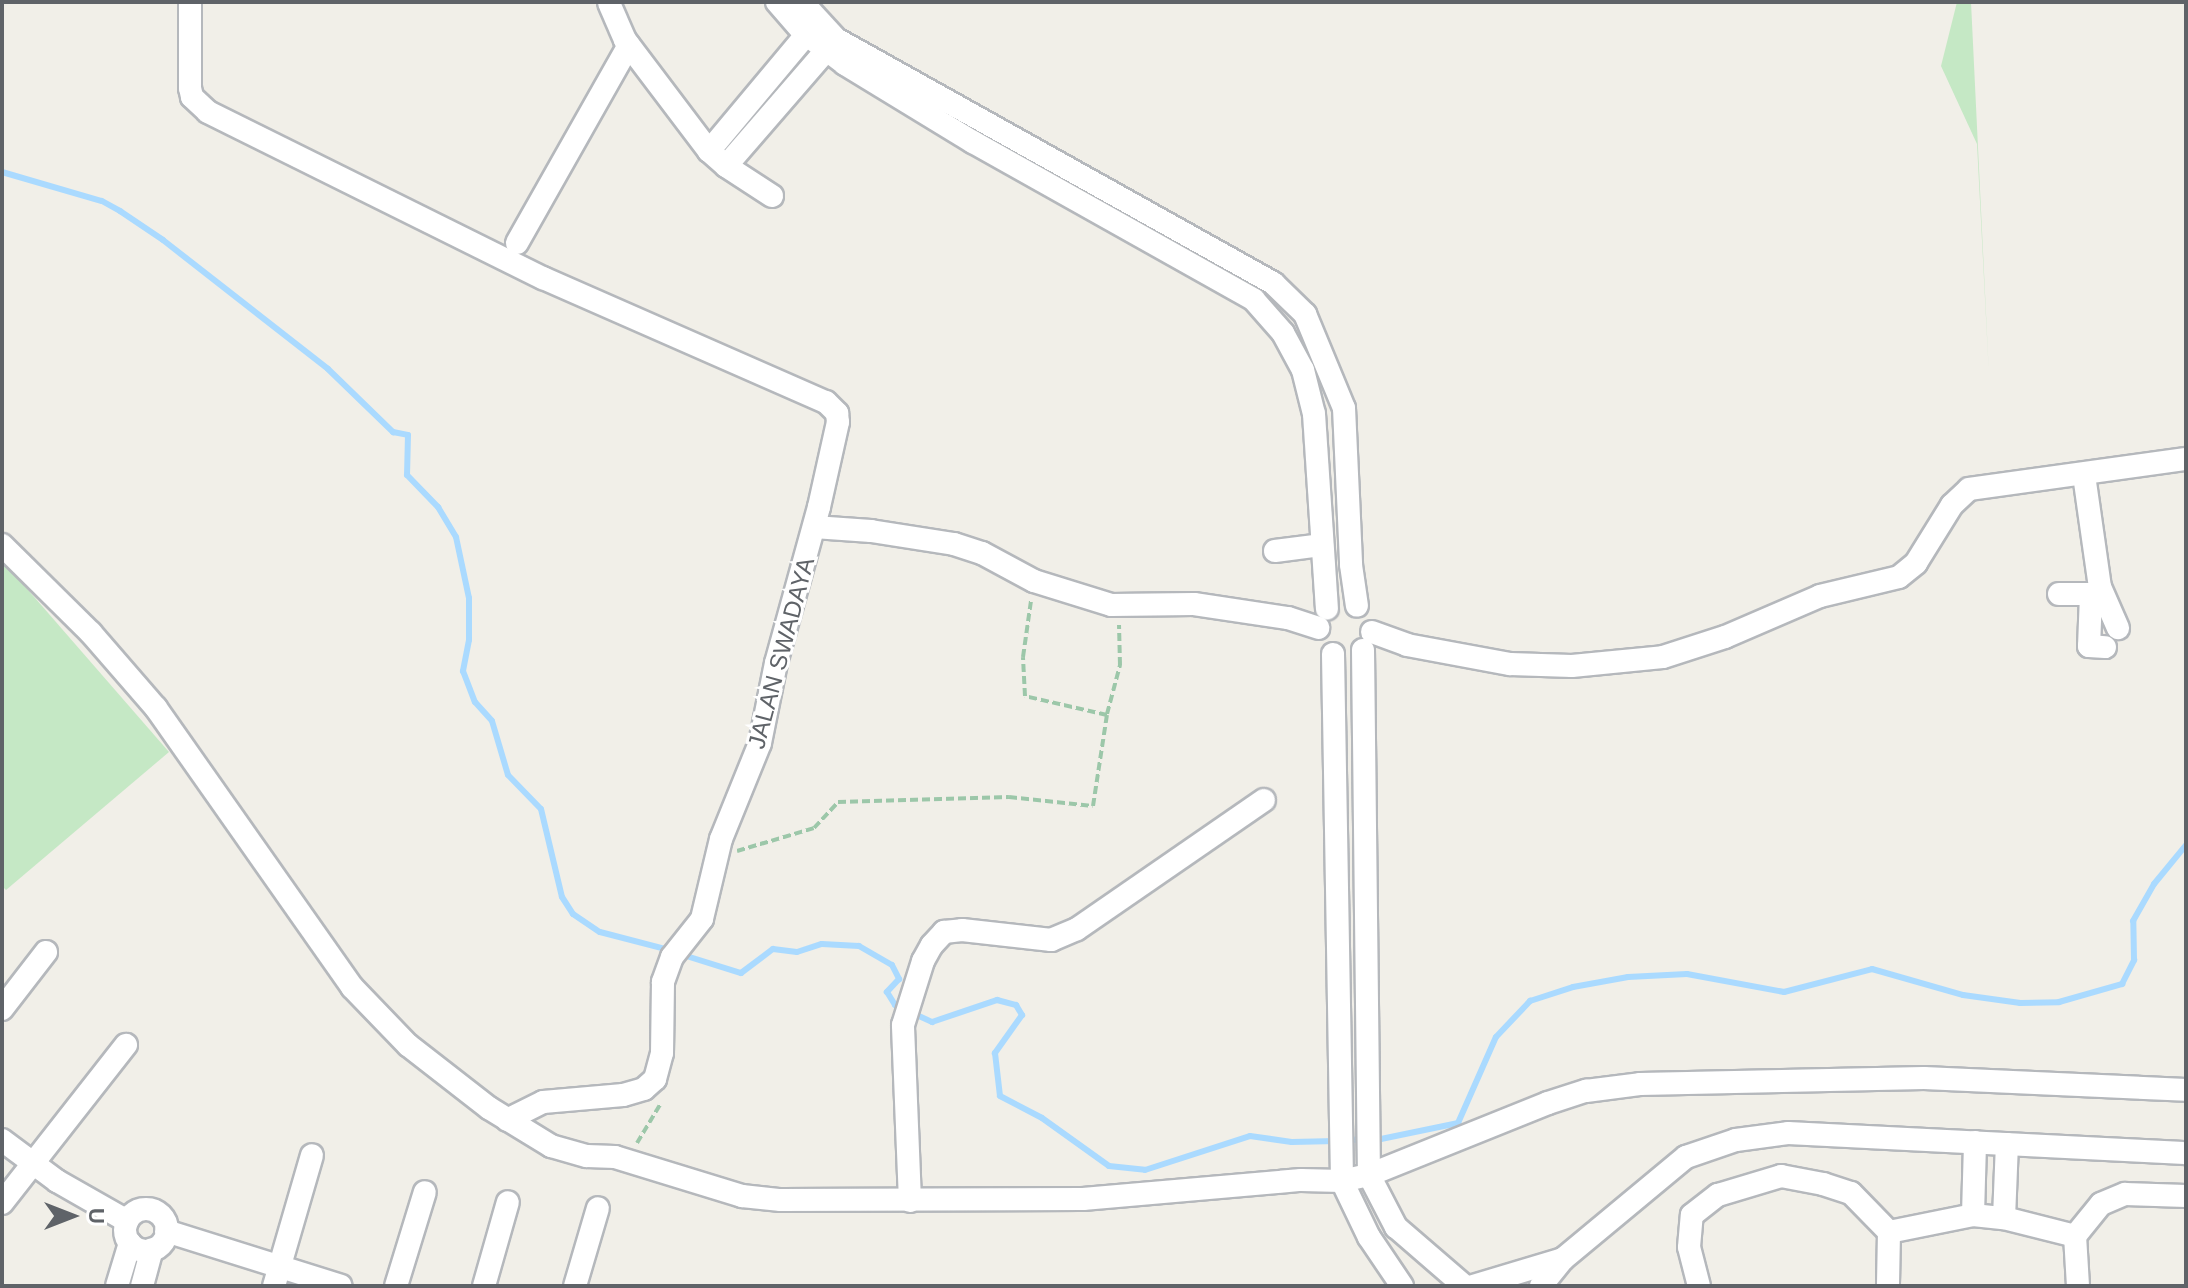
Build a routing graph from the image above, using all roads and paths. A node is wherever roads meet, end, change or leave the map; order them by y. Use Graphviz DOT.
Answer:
graph roads {
  1 [pos="190,2"];
  2 [pos="777,2"];
  3 [pos="802,2"];
  4 [pos="609,3"];
  5 [pos="812,28"];
  6 [pos="629,45"];
  7 [pos="831,45"];
  8 [pos="978,133"];
  9 [pos="709,151"];
  10 [pos="726,166"];
  11 [pos="772,196"];
  12 [pos="517,243"];
  13 [pos="2186,459"];
  14 [pos="2084,475"];
  15 [pos="814,527"];
  16 [pos="2,545"];
  17 [pos="1321,545"];
  18 [pos="1275,551"];
  19 [pos="1034,581"];
  20 [pos="2059,594"];
  21 [pos="2096,595"];
  22 [pos="1120,606"];
  23 [pos="1357,606"];
  24 [pos="1323,618"];
  25 [pos="1367,641"];
  26 [pos="1333,654"];
  27 [pos="1107,715"];
  28 [pos="1264,800"];
  29 [pos="715,857"];
  30 [pos="46,952"];
  31 [pos="2,1009"];
  32 [pos="126,1045"];
  33 [pos="2186,1090"];
  34 [pos="663,1099"];
  35 [pos="507,1120"];
  36 [pos="2,1140"];
  37 [pos="1975,1142"];
  38 [pos="2007,1144"];
  39 [pos="2186,1153"];
  40 [pos="312,1155"];
  41 [pos="615,1157"];
  42 [pos="33,1163"];
  43 [pos="1369,1175"];
  44 [pos="1342,1181"];
  45 [pos="425,1192"];
  46 [pos="2186,1196"];
  47 [pos="910,1201"];
  48 [pos="508,1202"];
  49 [pos="2,1203"];
  50 [pos="598,1208"];
  51 [pos="1973,1215"];
  52 [pos="2004,1218"];
  53 [pos="166,1231"];
  54 [pos="128,1232"];
  55 [pos="1889,1232"];
  56 [pos="2075,1236"];
  57 [pos="152,1249"];
  58 [pos="1563,1259"];
  59 [pos="277,1276"];
  60 [pos="1464,1285"];
  61 [pos="117,1286"];
  62 [pos="142,1286"];
  63 [pos="341,1286"];
  64 [pos="396,1286"];
  65 [pos="484,1286"];
  66 [pos="575,1286"];
  67 [pos="1402,1286"];
  68 [pos="1541,1286"];
  69 [pos="1699,1286"];
  70 [pos="1888,1286"];
  71 [pos="2078,1286"];
  1 -- 15 [label="street, JALAN SWADAYA"];
  2 -- 5 [label="street"];
  3 -- 5 [label="street"];
  4 -- 6 [label="street"];
  5 -- 7 [label="street"];
  5 -- 9 [label="street"];
  6 -- 9 [label="street"];
  6 -- 12 [label="street"];
  7 -- 8 [label="street"];
  7 -- 10 [label="street"];
  8 -- 17 [label="street"];
  8 -- 23 [label="street"];
  9 -- 10 [label="street"];
  10 -- 11 [label="street"];
  13 -- 14 [label="street"];
  14 -- 21 [label="street"];
  14 -- 25 [label="street"];
  15 -- 19 [label="street"];
  15 -- 29 [label="street, JALAN SWADAYA"];
  16 -- 35 [label="street"];
  17 -- 18 [label="street"];
  17 -- 24 [label="street"];
  19 -- 22 [label="street"];
  19 -- 27 [label="path"];
  20 -- 21 [label="street"];
  21 -- 21 [label="street"];
  22 -- 24 [label="street"];
  22 -- 27 [label="path"];
  23 -- 24 [label="street"];
  23 -- 25 [label="street"];
  24 -- 26 [label="street"];
  25 -- 26 [label="street"];
  25 -- 43 [label="street"];
  26 -- 44 [label="street"];
  27 -- 29 [label="path"];
  28 -- 47 [label="street"];
  29 -- 35 [label="street, JALAN SWADAYA"];
  30 -- 31 [label="street"];
  32 -- 42 [label="street"];
  33 -- 43 [label="street"];
  34 -- 41 [label="path"];
  35 -- 41 [label="street"];
  36 -- 42 [label="street"];
  37 -- 38 [label="street"];
  37 -- 51 [label="street"];
  37 -- 58 [label="street"];
  38 -- 39 [label="street"];
  38 -- 52 [label="street"];
  40 -- 59 [label="street"];
  41 -- 47 [label="street"];
  42 -- 49 [label="street"];
  42 -- 54 [label="street"];
  43 -- 44 [label="street"];
  43 -- 60 [label="street"];
  44 -- 47 [label="street"];
  44 -- 67 [label="street"];
  45 -- 64 [label="street"];
  46 -- 56 [label="street"];
  48 -- 65 [label="street"];
  50 -- 66 [label="street"];
  51 -- 52 [label="street"];
  51 -- 55 [label="street"];
  52 -- 56 [label="street"];
  53 -- 54 [label="street"];
  53 -- 57 [label="street"];
  53 -- 59 [label="street"];
  54 -- 57 [label="street"];
  54 -- 61 [label="street"];
  55 -- 69 [label="street"];
  55 -- 70 [label="street"];
  56 -- 71 [label="street"];
  57 -- 62 [label="street"];
  58 -- 60 [label="street"];
  58 -- 68 [label="street"];
  59 -- 63 [label="street"];
}
